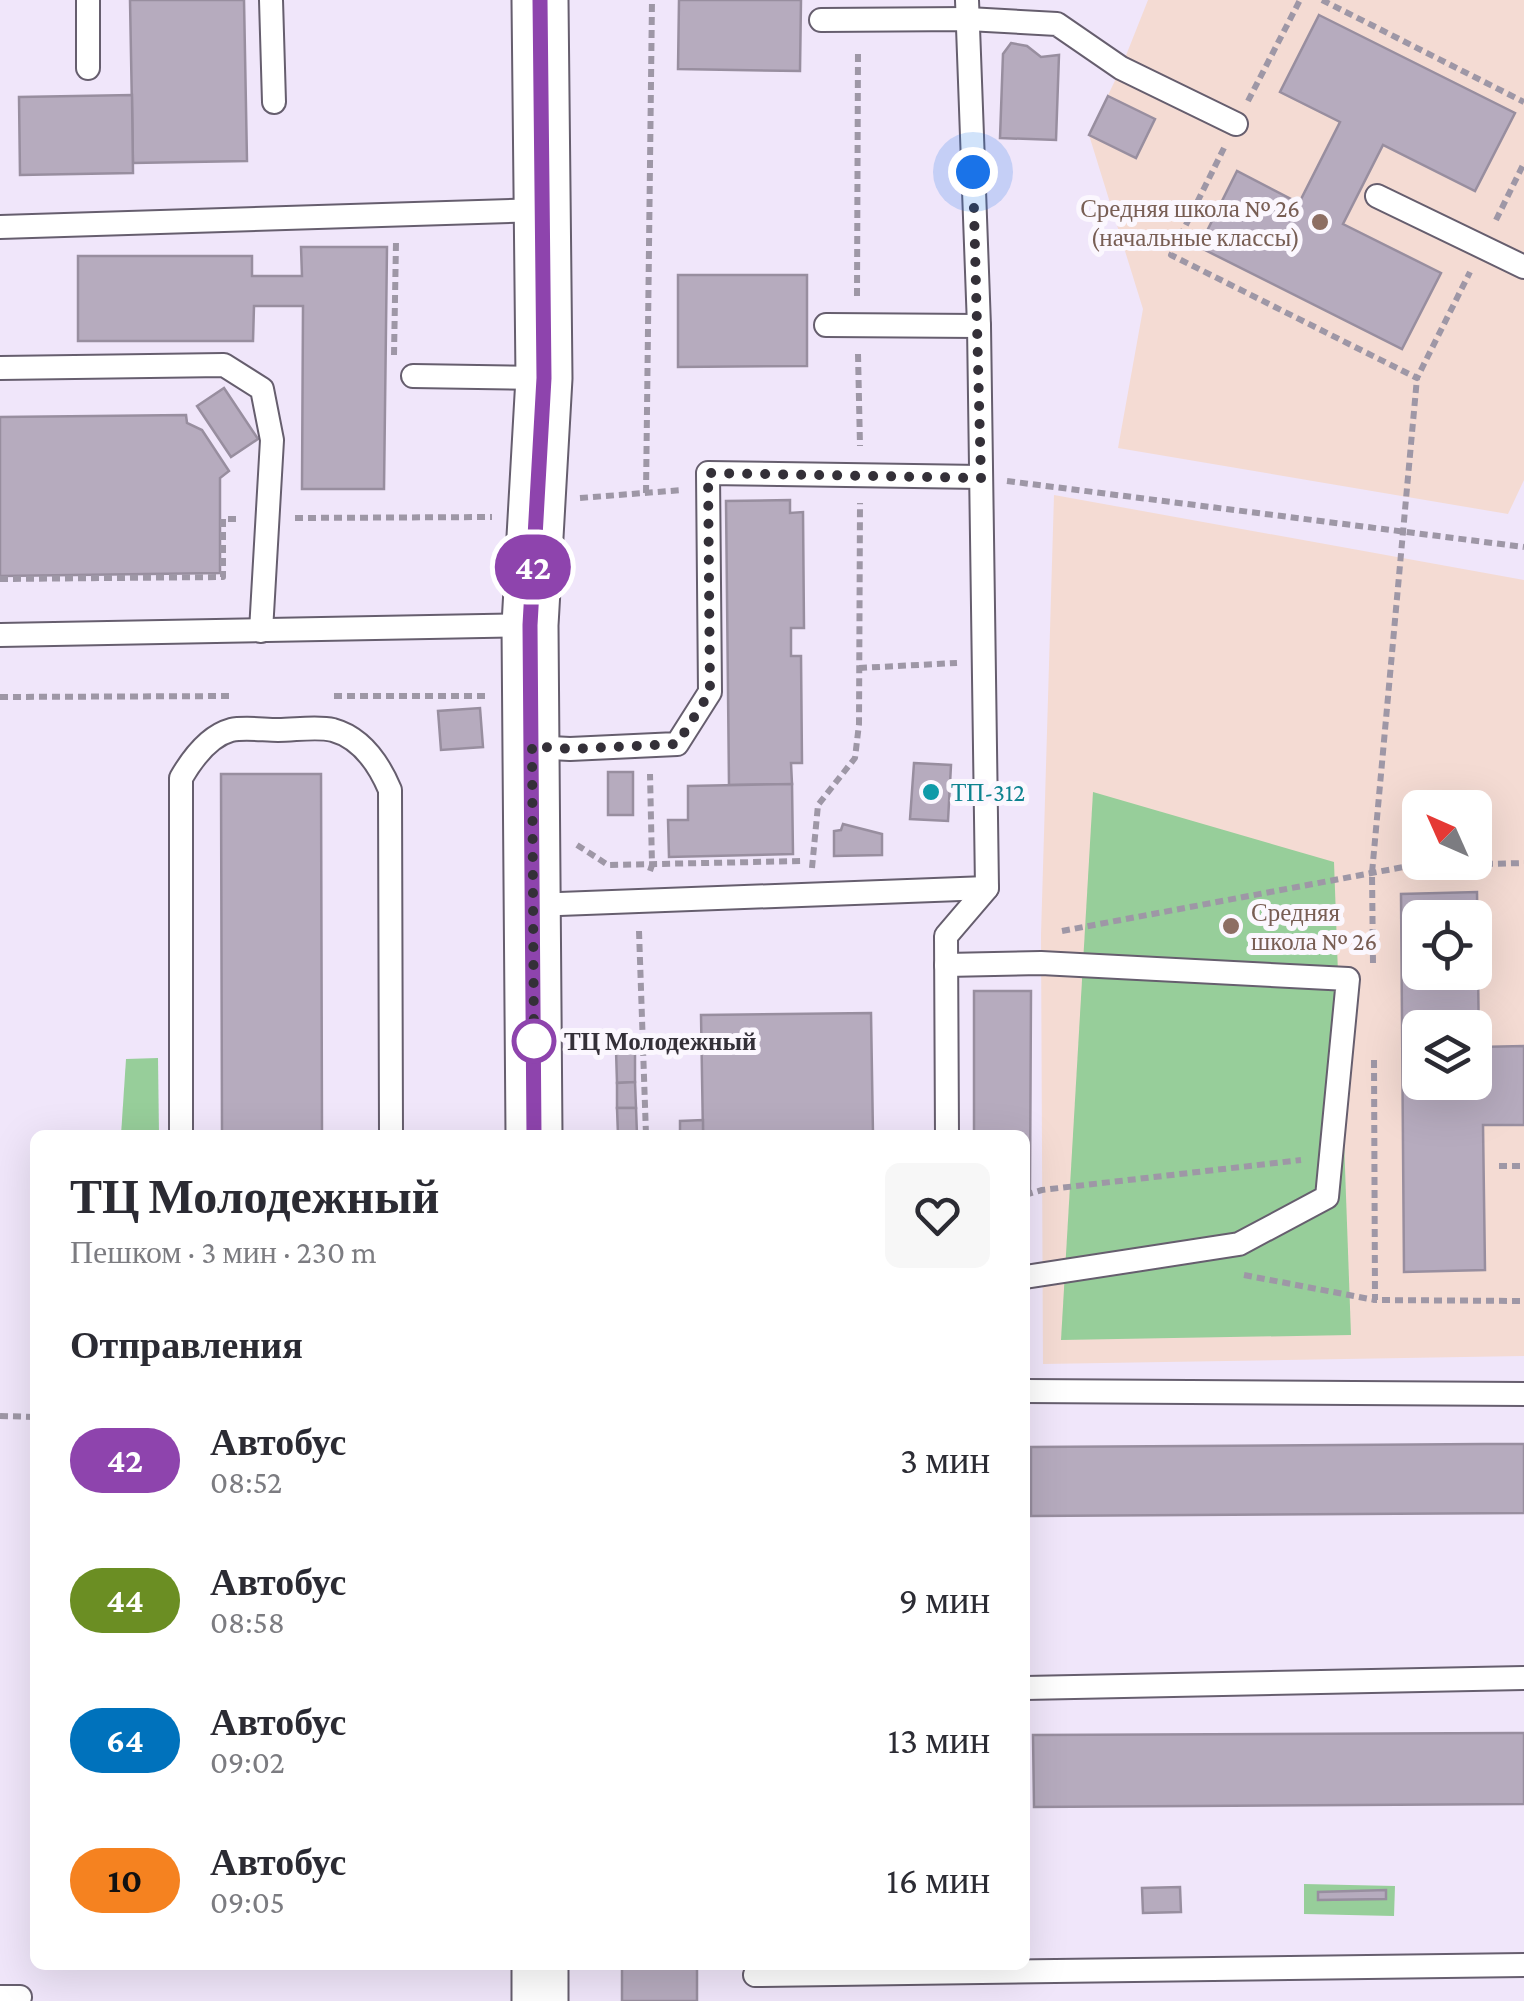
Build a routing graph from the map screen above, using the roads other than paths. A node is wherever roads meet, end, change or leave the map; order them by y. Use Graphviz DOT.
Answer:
graph roads {
  1 [pos="88,0"];
  2 [pos="271,0"];
  3 [pos="540,0"];
  4 [pos="968,10"];
  5 [pos="821,20"];
  6 [pos="88,68"];
  7 [pos="274,102"];
  8 [pos="1236,124"];
  9 [pos="1377,196"];
  10 [pos="541,210"];
  11 [pos="0,227"];
  12 [pos="1524,267"];
  13 [pos="826,325"];
  14 [pos="978,326"];
  15 [pos="0,368"];
  16 [pos="413,376"];
  17 [pos="544,378"];
  18 [pos="981,478"];
  19 [pos="530,625"];
  20 [pos="261,631"];
  21 [pos="0,635"];
  22 [pos="532,746"];
  23 [pos="987,888"];
  24 [pos="533,906"];
  25 [pos="946,965"];
  26 [pos="181,1130"];
  27 [pos="392,1130"];
  28 [pos="534,1130"];
  29 [pos="946,1130"];
  30 [pos="1030,1276"];
  31 [pos="1030,1390"];
  32 [pos="1524,1394"];
  33 [pos="1524,1678"];
  34 [pos="1030,1688"];
  35 [pos="1524,1965"];
  36 [pos="1030,1968"];
  37 [pos="540,1970"];
  38 [pos="755,1970"];
  39 [pos="540,2001"];
  40 [pos="756,2001"];
  1 -- 6 [label="lane"];
  2 -- 7 [label="lane"];
  3 -- 10 [label="street"];
  4 -- 5 [label="lane"];
  4 -- 8 [label="lane"];
  4 -- 14 [label="lane"];
  9 -- 12 [label="lane"];
  10 -- 11 [label="lane"];
  10 -- 17 [label="street"];
  13 -- 14 [label="lane"];
  14 -- 18 [label="lane"];
  15 -- 20 [label="lane"];
  16 -- 17 [label="lane"];
  17 -- 19 [label="street"];
  18 -- 22 [label="lane"];
  18 -- 23 [label="lane"];
  19 -- 20 [label="lane"];
  19 -- 22 [label="street"];
  20 -- 21 [label="lane"];
  22 -- 24 [label="street"];
  23 -- 24 [label="lane"];
  23 -- 25 [label="lane"];
  24 -- 28 [label="street"];
  25 -- 29 [label="lane"];
  25 -- 30 [label="lane"];
  26 -- 27 [label="lane"];
  31 -- 32 [label="lane"];
  33 -- 34 [label="lane"];
  35 -- 36 [label="lane"];
  37 -- 39 [label="street"];
  38 -- 40 [label="lane"];
}
